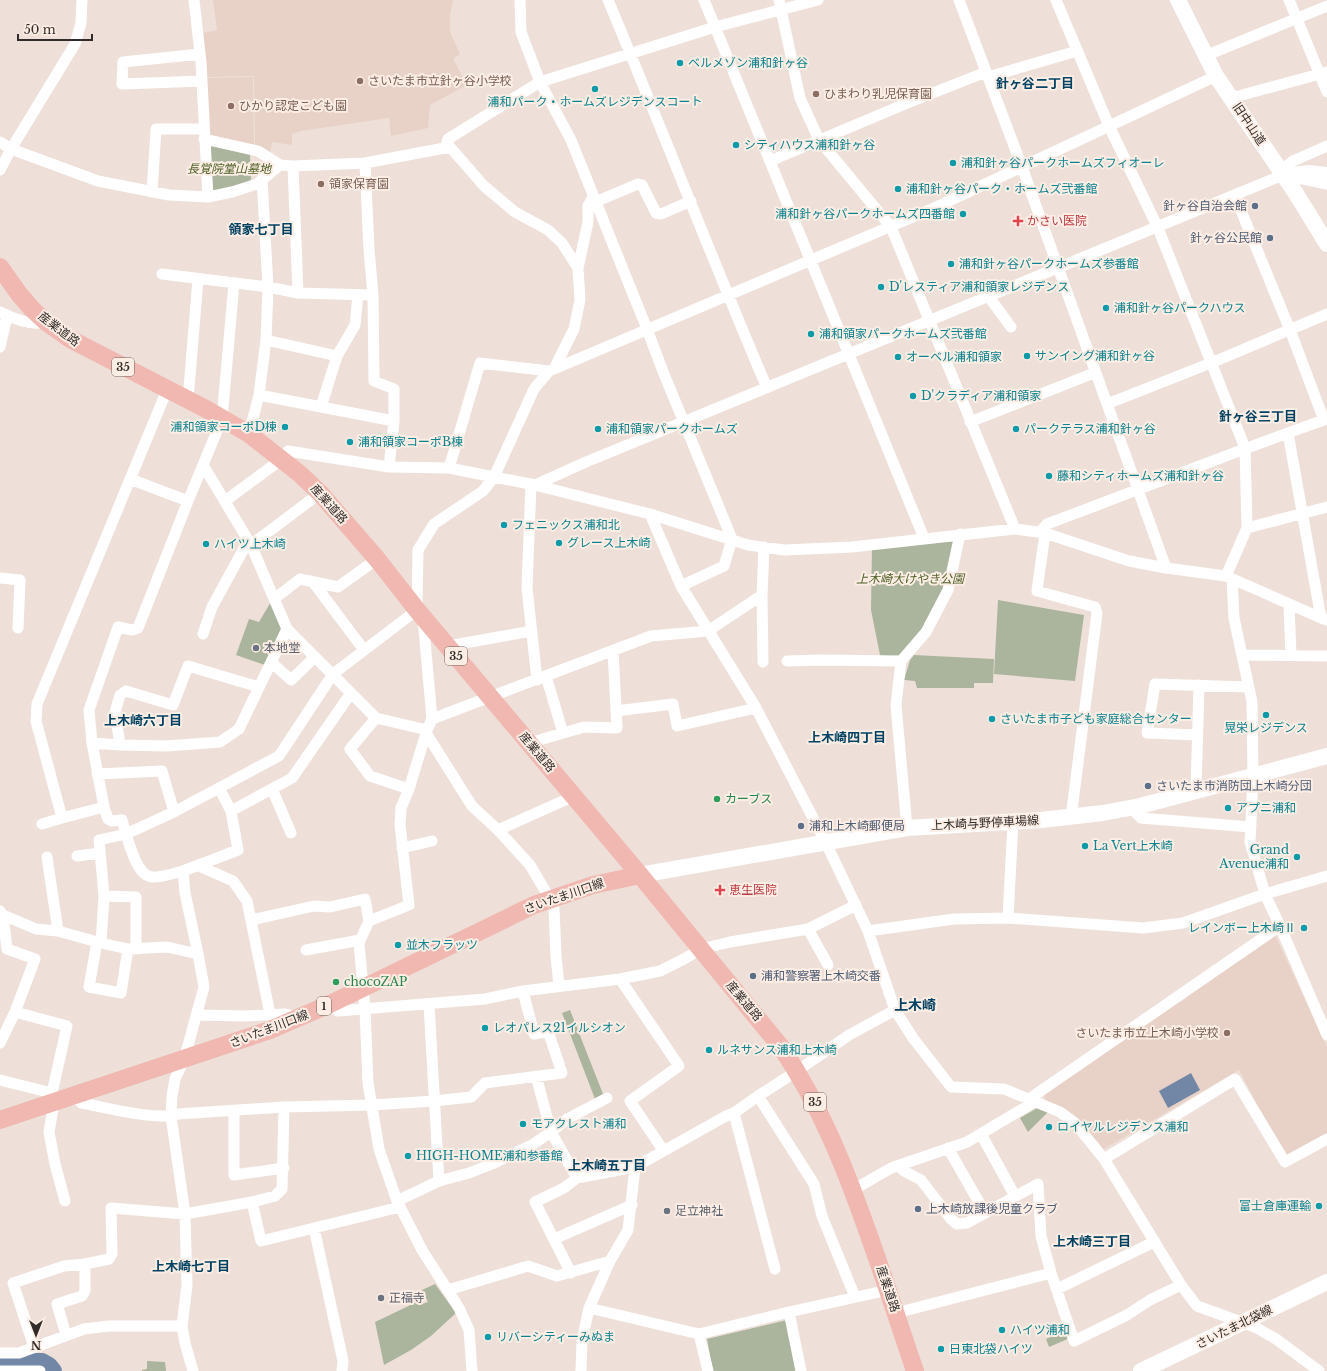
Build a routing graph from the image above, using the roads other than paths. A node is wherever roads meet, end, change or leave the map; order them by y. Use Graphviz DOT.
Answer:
graph roads {
  1 [pos="82,0"];
  2 [pos="194,0"];
  3 [pos="520,0"];
  4 [pos="608,0"];
  5 [pos="704,0"];
  6 [pos="818,0"];
  7 [pos="959,0"];
  8 [pos="1056,0"];
  9 [pos="1178,0"];
  10 [pos="1289,0"];
  11 [pos="781,4"];
  12 [pos="1327,6"];
  13 [pos="1296,19"];
  14 [pos="715,27"];
  15 [pos="1077,51"];
  16 [pos="631,53"];
  17 [pos="200,54"];
  18 [pos="1205,56"];
  19 [pos="1324,73"];
  20 [pos="987,74"];
  21 [pos="1216,76"];
  22 [pos="202,81"];
  23 [pos="540,82"];
  24 [pos="1327,92"];
  25 [pos="1231,98"];
  26 [pos="1109,126"];
  27 [pos="204,134"];
  28 [pos="819,140"];
  29 [pos="0,142"];
  30 [pos="1327,146"];
  31 [pos="450,148"];
  32 [pos="11,149"];
  33 [pos="770,161"];
  34 [pos="365,164"];
  35 [pos="280,165"];
  36 [pos="293,166"];
  37 [pos="1022,167"];
  38 [pos="0,170"];
  39 [pos="1327,174"];
  40 [pos="1283,175"];
  41 [pos="262,179"];
  42 [pos="1327,184"];
  43 [pos="152,192"];
  44 [pos="1235,196"];
  45 [pos="208,197"];
  46 [pos="594,199"];
  47 [pos="691,202"];
  48 [pos="891,227"];
  49 [pos="1158,228"];
  50 [pos="1327,244"];
  51 [pos="811,260"];
  52 [pos="0,267"];
  53 [pos="578,268"];
  54 [pos="1058,269"];
  55 [pos="162,274"];
  56 [pos="198,279"];
  57 [pos="234,283"];
  58 [pos="268,287"];
  59 [pos="298,293"];
  60 [pos="358,295"];
  61 [pos="373,295"];
  62 [pos="728,295"];
  63 [pos="989,297"];
  64 [pos="4,314"];
  65 [pos="1327,314"];
  66 [pos="929,321"];
  67 [pos="46,322"];
  68 [pos="1011,327"];
  69 [pos="647,329"];
  70 [pos="1290,330"];
  71 [pos="266,340"];
  72 [pos="0,347"];
  73 [pos="848,354"];
  74 [pos="338,356"];
  75 [pos="1211,363"];
  76 [pos="551,370"];
  77 [pos="1094,373"];
  78 [pos="767,388"];
  79 [pos="166,390"];
  80 [pos="259,395"];
  81 [pos="188,400"];
  82 [pos="1107,404"];
  83 [pos="320,407"];
  84 [pos="222,419"];
  85 [pos="1326,420"];
  86 [pos="394,421"];
  87 [pos="684,422"];
  88 [pos="970,422"];
  89 [pos="1288,433"];
  90 [pos="249,434"];
  91 [pos="1245,448"];
  92 [pos="282,459"];
  93 [pos="203,465"];
  94 [pos="389,467"];
  95 [pos="449,468"];
  96 [pos="494,477"];
  97 [pos="130,479"];
  98 [pos="533,484"];
  99 [pos="1138,490"];
  100 [pos="320,493"];
  101 [pos="188,501"];
  102 [pos="225,501"];
  103 [pos="1327,506"];
  104 [pos="1302,513"];
  105 [pos="650,514"];
  106 [pos="1247,528"];
  107 [pos="1015,529"];
  108 [pos="1042,533"];
  109 [pos="960,534"];
  110 [pos="924,538"];
  111 [pos="732,540"];
  112 [pos="250,543"];
  113 [pos="764,547"];
  114 [pos="377,559"];
  115 [pos="1166,568"];
  116 [pos="1229,577"];
  117 [pos="0,578"];
  118 [pos="312,582"];
  119 [pos="681,586"];
  120 [pos="762,595"];
  121 [pos="274,599"];
  122 [pos="1289,605"];
  123 [pos="420,613"];
  124 [pos="1324,619"];
  125 [pos="18,628"];
  126 [pos="287,628"];
  127 [pos="532,630"];
  128 [pos="708,631"];
  129 [pos="203,634"];
  130 [pos="448,646"];
  131 [pos="364,650"];
  132 [pos="613,650"];
  133 [pos="1242,655"];
  134 [pos="1291,656"];
  135 [pos="1327,656"];
  136 [pos="315,657"];
  137 [pos="901,660"];
  138 [pos="787,661"];
  139 [pos="271,662"];
  140 [pos="763,662"];
  141 [pos="333,674"];
  142 [pos="541,678"];
  143 [pos="1199,685"];
  144 [pos="258,687"];
  145 [pos="1248,687"];
  146 [pos="351,693"];
  147 [pos="491,697"];
  148 [pos="756,708"];
  149 [pos="616,711"];
  150 [pos="376,718"];
  151 [pos="432,719"];
  152 [pos="426,732"];
  153 [pos="563,733"];
  154 [pos="1198,735"];
  155 [pos="92,743"];
  156 [pos="529,743"];
  157 [pos="120,745"];
  158 [pos="1327,756"];
  159 [pos="97,774"];
  160 [pos="1254,777"];
  161 [pos="219,788"];
  162 [pos="272,789"];
  163 [pos="409,789"];
  164 [pos="1196,791"];
  165 [pos="574,796"];
  166 [pos="104,807"];
  167 [pos="1131,808"];
  168 [pos="231,811"];
  169 [pos="174,812"];
  170 [pos="62,818"];
  171 [pos="1071,818"];
  172 [pos="1013,822"];
  173 [pos="42,824"];
  174 [pos="1250,827"];
  175 [pos="907,828"];
  176 [pos="498,830"];
  177 [pos="291,833"];
  178 [pos="126,834"];
  179 [pos="432,841"];
  180 [pos="825,841"];
  181 [pos="402,848"];
  182 [pos="100,852"];
  183 [pos="76,856"];
  184 [pos="47,857"];
  185 [pos="199,866"];
  186 [pos="183,871"];
  187 [pos="640,874"];
  188 [pos="1327,876"];
  189 [pos="1265,894"];
  190 [pos="104,896"];
  191 [pos="550,899"];
  192 [pos="856,905"];
  193 [pos="1,913"];
  194 [pos="1008,918"];
  195 [pos="252,920"];
  196 [pos="369,921"];
  197 [pos="1280,926"];
  198 [pos="808,929"];
  199 [pos="58,931"];
  200 [pos="868,931"];
  201 [pos="360,940"];
  202 [pos="99,943"];
  203 [pos="132,949"];
  204 [pos="701,949"];
  205 [pos="306,950"];
  206 [pos="198,954"];
  207 [pos="828,965"];
  208 [pos="620,979"];
  209 [pos="559,986"];
  210 [pos="363,987"];
  211 [pos="524,991"];
  212 [pos="330,1004"];
  213 [pos="430,1004"];
  214 [pos="365,1009"];
  215 [pos="895,1010"];
  216 [pos="15,1012"];
  217 [pos="270,1014"];
  218 [pos="197,1016"];
  219 [pos="293,1020"];
  220 [pos="1327,1035"];
  221 [pos="0,1043"];
  222 [pos="184,1060"];
  223 [pos="798,1071"];
  224 [pos="536,1076"];
  225 [pos="0,1080"];
  226 [pos="758,1096"];
  227 [pos="57,1098"];
  228 [pos="607,1098"];
  229 [pos="1033,1100"];
  230 [pos="434,1101"];
  231 [pos="372,1105"];
  232 [pos="284,1107"];
  233 [pos="234,1111"];
  234 [pos="734,1113"];
  235 [pos="171,1116"];
  236 [pos="0,1120"];
  237 [pos="551,1132"];
  238 [pos="981,1134"];
  239 [pos="1327,1139"];
  240 [pos="948,1148"];
  241 [pos="663,1150"];
  242 [pos="1104,1159"];
  243 [pos="635,1166"];
  244 [pos="898,1166"];
  245 [pos="284,1168"];
  246 [pos="577,1178"];
  247 [pos="439,1181"];
  248 [pos="853,1190"];
  249 [pos="1015,1196"];
  250 [pos="66,1201"];
  251 [pos="252,1202"];
  252 [pos="399,1204"];
  253 [pos="632,1205"];
  254 [pos="985,1213"];
  255 [pos="185,1214"];
  256 [pos="314,1228"];
  257 [pos="554,1239"];
  258 [pos="1154,1242"];
  259 [pos="610,1261"];
  260 [pos="85,1264"];
  261 [pos="775,1269"];
  262 [pos="571,1273"];
  263 [pos="1051,1273"];
  264 [pos="1327,1282"];
  265 [pos="1181,1285"];
  266 [pos="1057,1289"];
  267 [pos="448,1290"];
  268 [pos="888,1290"];
  269 [pos="1327,1294"];
  270 [pos="855,1297"];
  271 [pos="589,1308"];
  272 [pos="789,1312"];
  273 [pos="896,1313"];
  274 [pos="1249,1325"];
  275 [pos="182,1326"];
  276 [pos="699,1334"];
  277 [pos="66,1335"];
  278 [pos="34,1347"];
  279 [pos="0,1353"];
  280 [pos="0,1371"];
  281 [pos="40,1371"];
  282 [pos="193,1371"];
  283 [pos="342,1371"];
  284 [pos="472,1371"];
  285 [pos="581,1371"];
  286 [pos="708,1371"];
  287 [pos="801,1371"];
  288 [pos="915,1371"];
  289 [pos="1141,1371"];
  290 [pos="1164,1371"];
  291 [pos="1319,1371"];
  1 -- 32 [label="street"];
  2 -- 17 [label="street"];
  3 -- 23 [label="street"];
  4 -- 16 [label="street"];
  5 -- 14 [label="street"];
  6 -- 11 [label="street"];
  7 -- 20 [label="street"];
  8 -- 15 [label="street"];
  9 -- 18 [label="main road, 旧中山道"];
  10 -- 13 [label="street"];
  11 -- 14 [label="street"];
  11 -- 28 [label="street"];
  12 -- 13 [label="street"];
  13 -- 18 [label="street"];
  13 -- 19 [label="street"];
  14 -- 16 [label="street"];
  14 -- 33 [label="street"];
  15 -- 20 [label="street"];
  15 -- 26 [label="street"];
  16 -- 23 [label="street"];
  16 -- 47 [label="street"];
  17 -- 22 [label="street"];
  17 -- 22 [label="street"];
  18 -- 21 [label="main road, 旧中山道"];
  19 -- 24 [label="street"];
  19 -- 25 [label="street"];
  20 -- 28 [label="street"];
  20 -- 37 [label="street"];
  21 -- 25 [label="main road, 旧中山道"];
  21 -- 26 [label="street"];
  22 -- 27 [label="street"];
  23 -- 31 [label="street"];
  23 -- 46 [label="street"];
  25 -- 40 [label="main road, 旧中山道"];
  26 -- 37 [label="street"];
  26 -- 49 [label="street"];
  27 -- 35 [label="street"];
  27 -- 43 [label="street"];
  27 -- 45 [label="street"];
  28 -- 33 [label="street"];
  28 -- 48 [label="street"];
  29 -- 32 [label="street"];
  30 -- 40 [label="street"];
  31 -- 34 [label="street"];
  31 -- 53 [label="street"];
  32 -- 38 [label="street"];
  32 -- 43 [label="street"];
  33 -- 51 [label="street"];
  34 -- 36 [label="street"];
  34 -- 61 [label="street"];
  35 -- 36 [label="street"];
  35 -- 41 [label="street"];
  36 -- 59 [label="street"];
  37 -- 48 [label="street"];
  37 -- 54 [label="street"];
  39 -- 40 [label="street"];
  40 -- 42 [label="street"];
  40 -- 44 [label="street"];
  40 -- 50 [label="main road, 旧中山道"];
  41 -- 45 [label="street"];
  41 -- 58 [label="street"];
  43 -- 45 [label="street"];
  44 -- 49 [label="street"];
  44 -- 70 [label="street"];
  46 -- 47 [label="street"];
  46 -- 53 [label="street"];
  46 -- 69 [label="street"];
  47 -- 62 [label="street"];
  48 -- 51 [label="street"];
  48 -- 66 [label="street"];
  49 -- 54 [label="street"];
  49 -- 75 [label="street"];
  51 -- 62 [label="street"];
  51 -- 73 [label="street"];
  52 -- 67 [label="main road, 産業道路 / 35"];
  53 -- 76 [label="street"];
  54 -- 63 [label="street"];
  54 -- 77 [label="street"];
  55 -- 56 [label="street"];
  56 -- 57 [label="street"];
  56 -- 81 [label="street"];
  57 -- 58 [label="street"];
  57 -- 84 [label="street"];
  58 -- 59 [label="street"];
  58 -- 71 [label="street"];
  59 -- 60 [label="street"];
  60 -- 61 [label="street"];
  60 -- 74 [label="street"];
  61 -- 86 [label="street"];
  62 -- 69 [label="street"];
  62 -- 78 [label="street"];
  63 -- 66 [label="street"];
  63 -- 68 [label="street"];
  64 -- 67 [label="street"];
  64 -- 72 [label="street"];
  65 -- 70 [label="street"];
  66 -- 73 [label="street"];
  66 -- 88 [label="street"];
  67 -- 79 [label="main road, 産業道路 / 35"];
  69 -- 76 [label="street"];
  69 -- 87 [label="street"];
  70 -- 75 [label="street"];
  70 -- 85 [label="street"];
  71 -- 74 [label="street"];
  71 -- 80 [label="street"];
  73 -- 78 [label="street"];
  73 -- 110 [label="street"];
  74 -- 83 [label="street"];
  75 -- 82 [label="street"];
  75 -- 91 [label="street"];
  76 -- 95 [label="street"];
  76 -- 96 [label="street"];
  77 -- 82 [label="street"];
  77 -- 88 [label="street"];
  78 -- 87 [label="street"];
  79 -- 81 [label="main road, 産業道路 / 35"];
  79 -- 97 [label="street"];
  80 -- 83 [label="street"];
  80 -- 90 [label="street"];
  81 -- 84 [label="main road, 産業道路 / 35"];
  82 -- 99 [label="street"];
  83 -- 86 [label="street"];
  84 -- 90 [label="main road, 産業道路 / 35"];
  84 -- 93 [label="street"];
  85 -- 89 [label="street"];
  86 -- 94 [label="street"];
  87 -- 98 [label="street"];
  87 -- 111 [label="street"];
  88 -- 107 [label="street"];
  89 -- 91 [label="street"];
  89 -- 104 [label="street"];
  90 -- 92 [label="main road, 産業道路 / 35"];
  91 -- 99 [label="street"];
  91 -- 106 [label="street"];
  92 -- 94 [label="street"];
  92 -- 100 [label="main road, 産業道路 / 35"];
  92 -- 102 [label="street"];
  93 -- 101 [label="street"];
  93 -- 102 [label="street"];
  94 -- 95 [label="street"];
  95 -- 96 [label="street"];
  96 -- 98 [label="street"];
  96 -- 123 [label="street"];
  97 -- 101 [label="street"];
  97 -- 170 [label="street"];
  98 -- 105 [label="street"];
  98 -- 127 [label="street"];
  99 -- 108 [label="street"];
  99 -- 115 [label="street"];
  100 -- 112 [label="street"];
  100 -- 114 [label="main road, 産業道路 / 35"];
  101 -- 155 [label="street"];
  102 -- 112 [label="street"];
  103 -- 104 [label="street"];
  104 -- 106 [label="street"];
  104 -- 124 [label="street"];
  105 -- 111 [label="street"];
  105 -- 119 [label="street"];
  106 -- 116 [label="street"];
  107 -- 108 [label="street"];
  107 -- 109 [label="street"];
  108 -- 115 [label="street"];
  108 -- 171 [label="street"];
  109 -- 110 [label="street"];
  109 -- 137 [label="street"];
  110 -- 113 [label="street"];
  111 -- 113 [label="street"];
  111 -- 119 [label="street"];
  112 -- 121 [label="street"];
  112 -- 129 [label="street"];
  113 -- 120 [label="street"];
  114 -- 118 [label="street"];
  114 -- 123 [label="main road, 産業道路 / 35"];
  115 -- 116 [label="street"];
  116 -- 122 [label="street"];
  116 -- 133 [label="street"];
  117 -- 125 [label="street"];
  118 -- 121 [label="street"];
  118 -- 131 [label="street"];
  119 -- 128 [label="street"];
  120 -- 128 [label="street"];
  120 -- 140 [label="street"];
  121 -- 126 [label="street"];
  122 -- 124 [label="street"];
  122 -- 134 [label="street"];
  123 -- 130 [label="main road, 産業道路 / 35"];
  123 -- 131 [label="street"];
  123 -- 151 [label="street"];
  126 -- 136 [label="street"];
  126 -- 139 [label="street"];
  127 -- 130 [label="street"];
  127 -- 142 [label="street"];
  128 -- 132 [label="street"];
  128 -- 148 [label="street"];
  130 -- 147 [label="main road, 産業道路 / 35"];
  131 -- 141 [label="street"];
  132 -- 142 [label="street"];
  132 -- 149 [label="street"];
  133 -- 134 [label="street"];
  133 -- 145 [label="street"];
  134 -- 135 [label="street"];
  136 -- 139 [label="street"];
  136 -- 141 [label="street"];
  137 -- 138 [label="street"];
  137 -- 175 [label="street"];
  139 -- 144 [label="street"];
  141 -- 146 [label="street"];
  141 -- 161 [label="street"];
  142 -- 147 [label="street"];
  142 -- 153 [label="street"];
  143 -- 145 [label="street"];
  143 -- 154 [label="street"];
  143 -- 154 [label="street"];
  144 -- 157 [label="street"];
  144 -- 157 [label="street"];
  145 -- 160 [label="street"];
  146 -- 150 [label="street"];
  146 -- 162 [label="street"];
  147 -- 151 [label="street"];
  147 -- 156 [label="main road, 産業道路 / 35"];
  148 -- 149 [label="street"];
  148 -- 180 [label="street"];
  149 -- 153 [label="street"];
  150 -- 152 [label="street"];
  150 -- 163 [label="street"];
  151 -- 152 [label="street"];
  152 -- 163 [label="street"];
  152 -- 176 [label="street"];
  153 -- 156 [label="street"];
  154 -- 164 [label="street"];
  155 -- 157 [label="street"];
  155 -- 159 [label="street"];
  156 -- 165 [label="main road, 産業道路 / 35"];
  158 -- 160 [label="main road, 上木崎与野停車場線"];
  159 -- 166 [label="street"];
  159 -- 169 [label="street"];
  160 -- 164 [label="main road, 上木崎与野停車場線"];
  160 -- 174 [label="street"];
  161 -- 168 [label="street"];
  161 -- 169 [label="street"];
  162 -- 168 [label="street"];
  162 -- 177 [label="street"];
  163 -- 181 [label="street"];
  164 -- 167 [label="main road, 上木崎与野停車場線"];
  165 -- 176 [label="street"];
  165 -- 187 [label="main road, 産業道路 / 35"];
  166 -- 170 [label="street"];
  166 -- 178 [label="street"];
  167 -- 171 [label="main road, 上木崎与野停車場線"];
  167 -- 174 [label="street"];
  168 -- 185 [label="street"];
  169 -- 178 [label="street"];
  170 -- 173 [label="street"];
  171 -- 172 [label="main road, 上木崎与野停車場線"];
  172 -- 175 [label="main road, 上木崎与野停車場線"];
  172 -- 194 [label="street"];
  174 -- 189 [label="street"];
  175 -- 180 [label="main road, 上木崎与野停車場線"];
  176 -- 191 [label="street"];
  178 -- 182 [label="street"];
  178 -- 186 [label="street"];
  179 -- 181 [label="street"];
  180 -- 187 [label="main road, 上木崎与野停車場線"];
  180 -- 192 [label="street"];
  181 -- 196 [label="street"];
  182 -- 183 [label="street"];
  182 -- 190 [label="street"];
  184 -- 199 [label="street"];
  185 -- 186 [label="street"];
  185 -- 195 [label="street"];
  186 -- 206 [label="street"];
  187 -- 191 [label="main road, さいたま川口線 / 1"];
  187 -- 204 [label="main road, 産業道路 / 35"];
  188 -- 189 [label="street"];
  189 -- 194 [label="street"];
  189 -- 197 [label="street"];
  190 -- 202 [label="street"];
  190 -- 203 [label="street"];
  191 -- 209 [label="street"];
  191 -- 210 [label="main road, さいたま川口線 / 1"];
  192 -- 198 [label="street"];
  192 -- 200 [label="street"];
  193 -- 199 [label="street"];
  193 -- 216 [label="street"];
  194 -- 200 [label="street"];
  195 -- 196 [label="street"];
  195 -- 217 [label="street"];
  196 -- 201 [label="street"];
  197 -- 220 [label="street"];
  197 -- 229 [label="street"];
  198 -- 204 [label="street"];
  198 -- 207 [label="street"];
  199 -- 202 [label="street"];
  200 -- 215 [label="street"];
  201 -- 205 [label="street"];
  201 -- 210 [label="street"];
  202 -- 203 [label="street"];
  202 -- 203 [label="street"];
  203 -- 206 [label="street"];
  204 -- 208 [label="street"];
  204 -- 223 [label="main road, 産業道路 / 35"];
  206 -- 218 [label="street"];
  208 -- 209 [label="street"];
  208 -- 241 [label="street"];
  209 -- 211 [label="street"];
  210 -- 212 [label="main road, さいたま川口線 / 1"];
  210 -- 214 [label="street"];
  211 -- 213 [label="street"];
  211 -- 224 [label="street"];
  212 -- 214 [label="street"];
  212 -- 219 [label="main road, さいたま川口線 / 1"];
  213 -- 214 [label="street"];
  213 -- 230 [label="street"];
  214 -- 231 [label="street"];
  215 -- 223 [label="street"];
  215 -- 229 [label="street"];
  216 -- 221 [label="street"];
  216 -- 227 [label="street"];
  217 -- 218 [label="street"];
  217 -- 219 [label="street"];
  218 -- 222 [label="street"];
  219 -- 222 [label="main road, さいたま川口線 / 1"];
  222 -- 227 [label="main road, さいたま川口線 / 1"];
  222 -- 235 [label="street"];
  223 -- 226 [label="street"];
  223 -- 248 [label="main road, 産業道路 / 35"];
  224 -- 230 [label="street"];
  224 -- 237 [label="street"];
  225 -- 227 [label="street"];
  226 -- 234 [label="street"];
  226 -- 270 [label="street"];
  227 -- 235 [label="street"];
  227 -- 236 [label="main road, さいたま川口線 / 1"];
  227 -- 250 [label="street"];
  228 -- 237 [label="street"];
  229 -- 238 [label="street"];
  229 -- 242 [label="street"];
  230 -- 231 [label="street"];
  230 -- 247 [label="street"];
  231 -- 232 [label="street"];
  231 -- 252 [label="street"];
  232 -- 233 [label="street"];
  232 -- 245 [label="street"];
  233 -- 235 [label="street"];
  233 -- 245 [label="street"];
  234 -- 241 [label="street"];
  234 -- 261 [label="street"];
  235 -- 255 [label="street"];
  237 -- 246 [label="street"];
  237 -- 247 [label="street"];
  238 -- 240 [label="street"];
  238 -- 249 [label="street"];
  239 -- 242 [label="street"];
  240 -- 244 [label="street"];
  240 -- 254 [label="street"];
  241 -- 243 [label="street"];
  242 -- 258 [label="street"];
  243 -- 246 [label="street"];
  243 -- 253 [label="street"];
  244 -- 248 [label="street"];
  244 -- 254 [label="street"];
  245 -- 251 [label="street"];
  246 -- 257 [label="street"];
  247 -- 252 [label="street"];
  248 -- 268 [label="main road, 産業道路 / 35"];
  249 -- 254 [label="street"];
  249 -- 263 [label="street"];
  251 -- 255 [label="street"];
  251 -- 256 [label="street"];
  252 -- 256 [label="street"];
  252 -- 267 [label="street"];
  253 -- 257 [label="street"];
  253 -- 259 [label="street"];
  255 -- 260 [label="street"];
  255 -- 275 [label="street"];
  256 -- 283 [label="street"];
  257 -- 262 [label="street"];
  258 -- 265 [label="street"];
  258 -- 266 [label="street"];
  259 -- 262 [label="street"];
  259 -- 271 [label="street"];
  260 -- 277 [label="street"];
  260 -- 278 [label="street"];
  262 -- 267 [label="street"];
  263 -- 266 [label="street"];
  263 -- 273 [label="street"];
  264 -- 274 [label="main road, さいたま北袋線"];
  265 -- 266 [label="street"];
  265 -- 274 [label="street"];
  267 -- 284 [label="street"];
  268 -- 270 [label="street"];
  268 -- 273 [label="main road, 産業道路 / 35"];
  269 -- 274 [label="main road, さいたま北袋線"];
  270 -- 272 [label="street"];
  271 -- 276 [label="street"];
  271 -- 285 [label="street"];
  272 -- 276 [label="street"];
  272 -- 287 [label="street"];
  273 -- 288 [label="main road, 産業道路 / 35"];
  274 -- 289 [label="main road, さいたま北袋線"];
  274 -- 290 [label="main road, さいたま北袋線"];
  274 -- 291 [label="street"];
  275 -- 277 [label="street"];
  275 -- 282 [label="street"];
  276 -- 286 [label="street"];
  277 -- 278 [label="street"];
  278 -- 279 [label="street"];
  280 -- 281 [label="street"];
}
